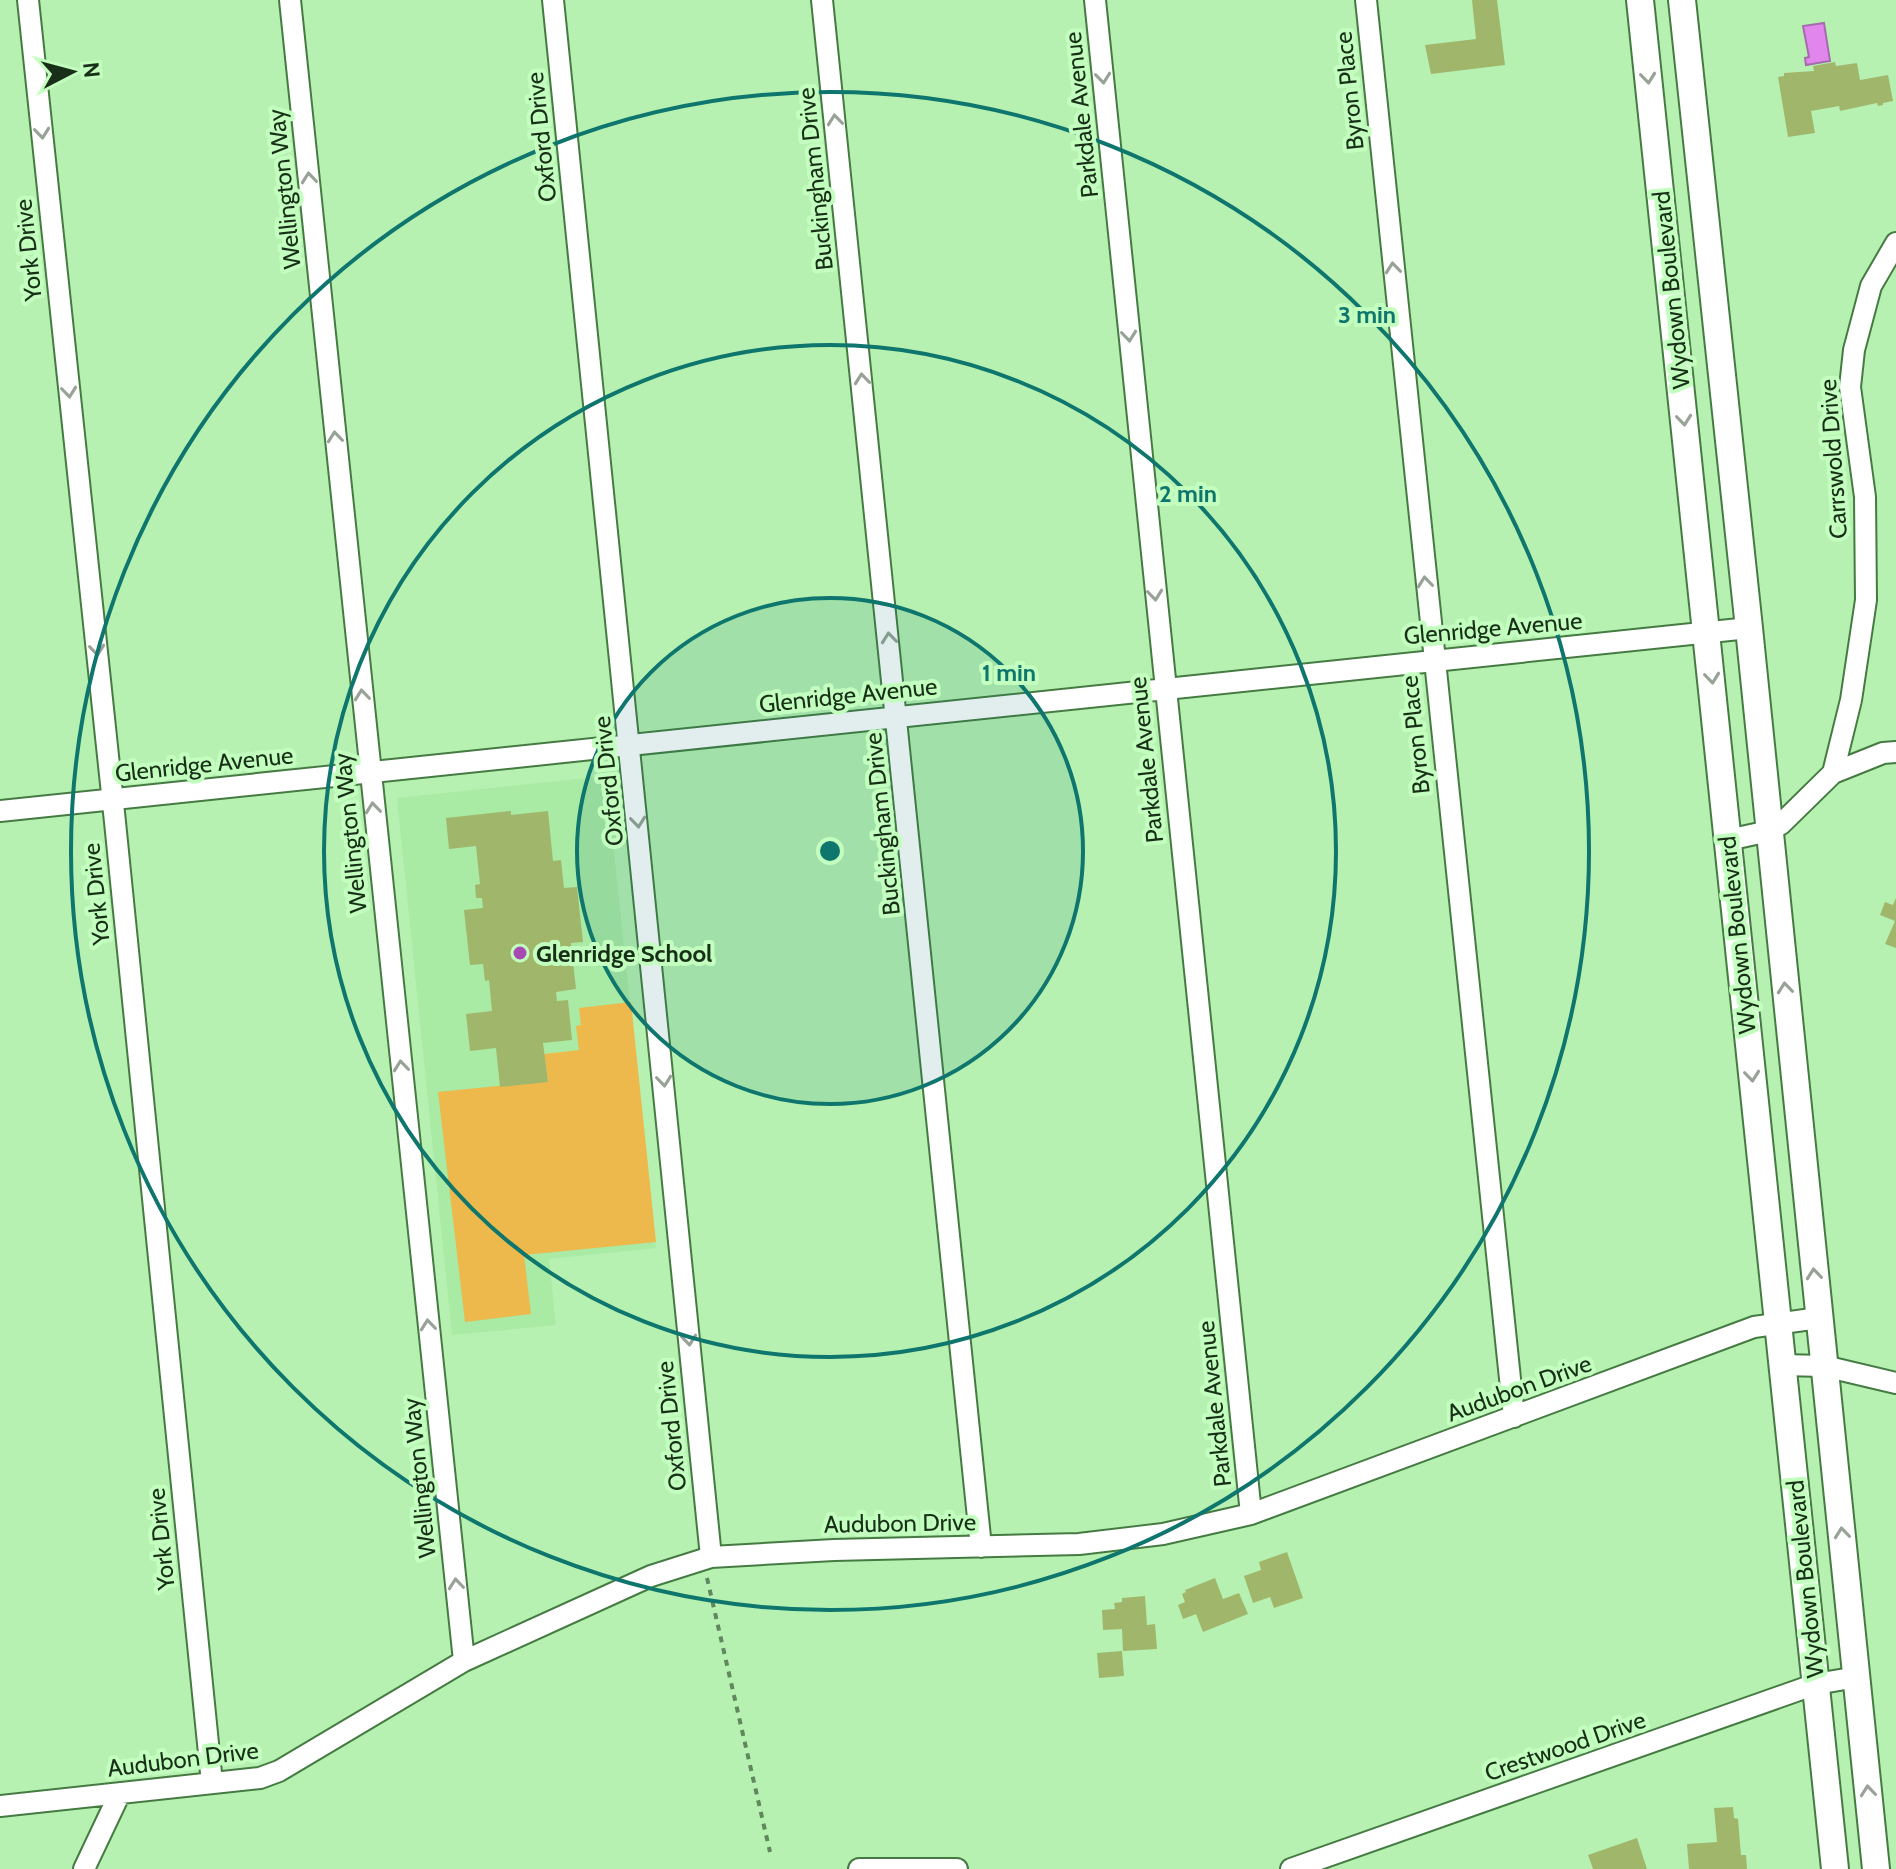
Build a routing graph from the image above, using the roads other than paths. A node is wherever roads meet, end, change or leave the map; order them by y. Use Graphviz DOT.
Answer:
graph roads {
  1 [pos="28,0"];
  2 [pos="290,0"];
  3 [pos="553,0"];
  4 [pos="822,0"];
  5 [pos="1095,0"];
  6 [pos="1366,0"];
  7 [pos="1640,0"];
  8 [pos="1682,0"];
  9 [pos="1896,243"];
  10 [pos="1749,628"];
  11 [pos="1707,634"];
  12 [pos="1433,660"];
  13 [pos="1165,688"];
  14 [pos="897,715"];
  15 [pos="630,745"];
  16 [pos="1896,752"];
  17 [pos="369,773"];
  18 [pos="1833,773"];
  19 [pos="113,799"];
  20 [pos="0,811"];
  21 [pos="1769,831"];
  22 [pos="1728,840"];
  23 [pos="1819,1318"];
  24 [pos="1777,1322"];
  25 [pos="1782,1365"];
  26 [pos="1824,1366"];
  27 [pos="1896,1383"];
  28 [pos="1514,1417"];
  29 [pos="1251,1514"];
  30 [pos="981,1547"];
  31 [pos="706,1558"];
  32 [pos="464,1661"];
  33 [pos="1857,1677"];
  34 [pos="1816,1684"];
  35 [pos="212,1783"];
  36 [pos="120,1793"];
  37 [pos="0,1806"];
  38 [pos="84,1869"];
  39 [pos="859,1869"];
  40 [pos="957,1869"];
  41 [pos="1291,1869"];
  42 [pos="1835,1869"];
  43 [pos="1876,1869"];
  1 -- 19 [label="street, York Drive, one-way"];
  17 -- 2 [label="street, Wellington Way, one-way"];
  3 -- 15 [label="street, Oxford Drive"];
  14 -- 4 [label="street, Buckingham Drive, one-way"];
  5 -- 13 [label="street, Parkdale Avenue, one-way"];
  12 -- 6 [label="street, Byron Place, one-way"];
  7 -- 11 [label="street, Wydown Boulevard, one-way"];
  8 -- 10 [label="street, Wydown Boulevard"];
  9 -- 18 [label="street, Carrswold Drive"];
  10 -- 11 [label="street, Glenridge Avenue"];
  10 -- 21 [label="street, Wydown Boulevard"];
  11 -- 12 [label="street, Glenridge Avenue"];
  11 -- 22 [label="street, Wydown Boulevard, one-way"];
  12 -- 13 [label="street, Glenridge Avenue"];
  12 -- 28 [label="street, Byron Place"];
  13 -- 14 [label="street, Glenridge Avenue"];
  13 -- 29 [label="street, Parkdale Avenue"];
  14 -- 15 [label="street, Glenridge Avenue"];
  14 -- 30 [label="street, Buckingham Drive"];
  15 -- 17 [label="street, Glenridge Avenue"];
  15 -- 31 [label="street, Oxford Drive, one-way"];
  16 -- 18 [label="street"];
  17 -- 19 [label="street, Glenridge Avenue"];
  32 -- 17 [label="street, Wellington Way, one-way"];
  18 -- 21 [label="street"];
  19 -- 20 [label="street, Glenridge Avenue"];
  19 -- 35 [label="street, York Drive"];
  21 -- 22 [label="street"];
  23 -- 21 [label="street, Wydown Boulevard, one-way"];
  22 -- 24 [label="street, Wydown Boulevard, one-way"];
  23 -- 24 [label="street, Audubon Drive"];
  23 -- 26 [label="street, Wydown Boulevard"];
  24 -- 25 [label="street, Wydown Boulevard"];
  24 -- 28 [label="street, Audubon Drive"];
  25 -- 26 [label="street"];
  25 -- 34 [label="street, Wydown Boulevard"];
  26 -- 27 [label="street"];
  33 -- 26 [label="street, Wydown Boulevard, one-way"];
  28 -- 29 [label="street, Audubon Drive"];
  29 -- 30 [label="street, Audubon Drive"];
  30 -- 31 [label="street, Audubon Drive"];
  31 -- 32 [label="street, Audubon Drive"];
  32 -- 35 [label="street, Audubon Drive"];
  33 -- 34 [label="street, Crestwood Drive"];
  43 -- 33 [label="street, Wydown Boulevard, one-way"];
  34 -- 41 [label="street, Crestwood Drive"];
  34 -- 42 [label="street, Wydown Boulevard"];
  35 -- 36 [label="street, Audubon Drive"];
  36 -- 37 [label="street, Audubon Drive"];
  36 -- 38 [label="street"];
  39 -- 40 [label="street"];
}
